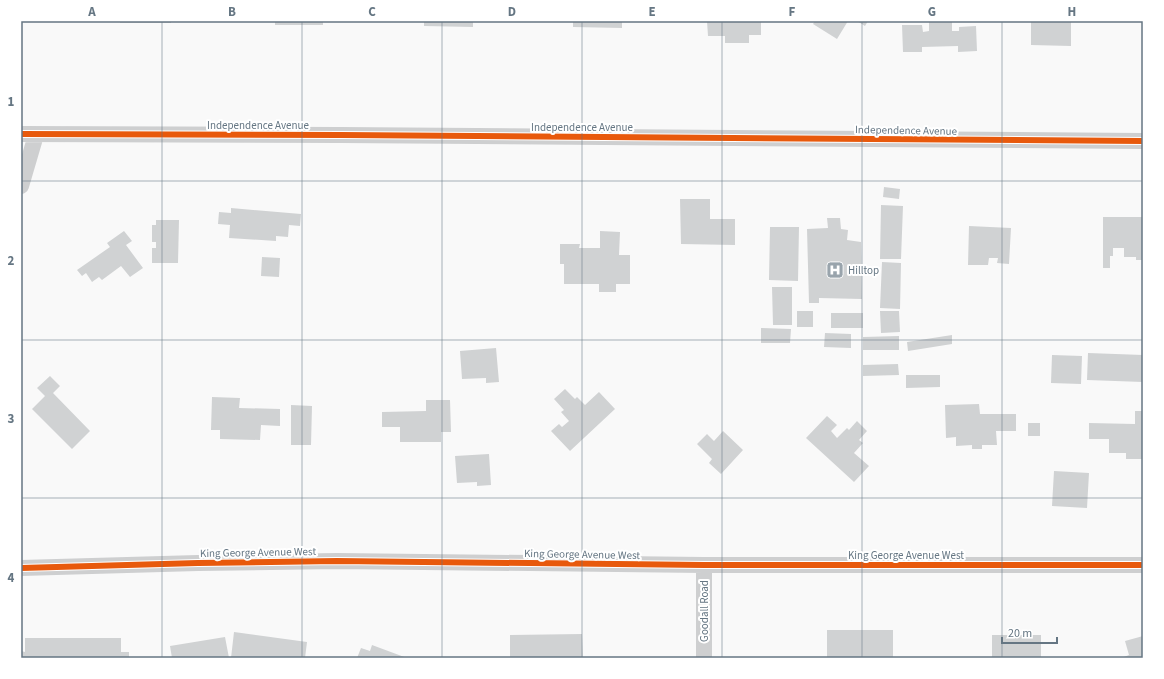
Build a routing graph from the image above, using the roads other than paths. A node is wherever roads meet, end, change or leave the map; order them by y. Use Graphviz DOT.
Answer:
graph roads {
  1 [pos="29,135"];
  2 [pos="1143,142"];
  3 [pos="21,186"];
  4 [pos="704,565"];
  5 [pos="1143,565"];
  6 [pos="21,568"];
  7 [pos="704,658"];
  1 -- 2 [label="street, Independence Avenue"];
  1 -- 3 [label="street"];
  4 -- 5 [label="street, King George Avenue West"];
  4 -- 6 [label="street, King George Avenue West"];
  4 -- 7 [label="street, Goodall Road"];
}
